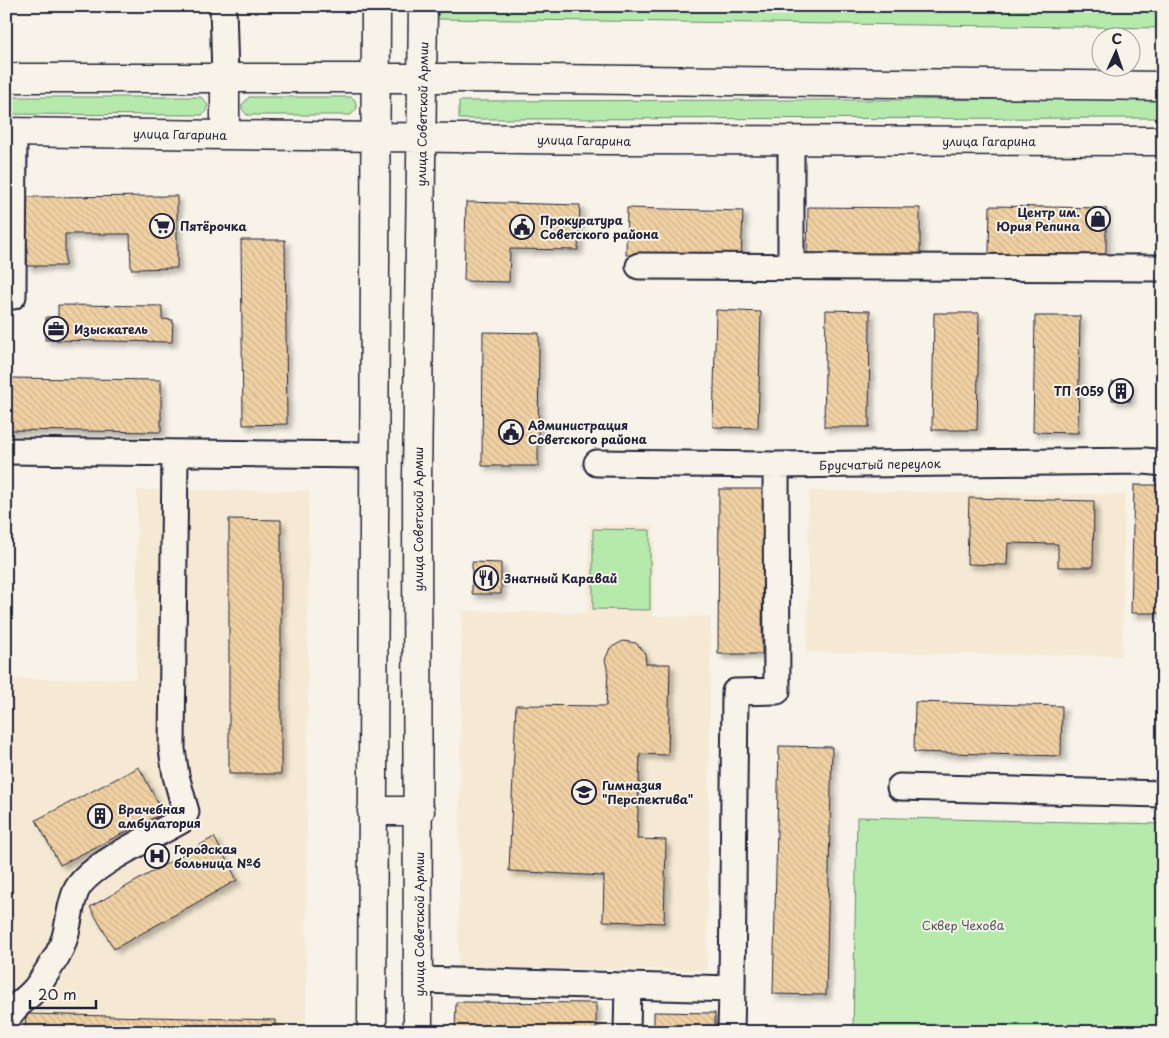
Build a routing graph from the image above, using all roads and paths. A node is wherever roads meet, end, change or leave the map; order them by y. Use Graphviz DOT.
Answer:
graph roads {
  1 [pos="222,6"];
  2 [pos="376,6"];
  3 [pos="423,6"];
  4 [pos="225,77"];
  5 [pos="6,78"];
  6 [pos="376,78"];
  7 [pos="424,78"];
  8 [pos="1163,86"];
  9 [pos="10,132"];
  10 [pos="225,134"];
  11 [pos="376,137"];
  12 [pos="422,138"];
  13 [pos="792,140"];
  14 [pos="1163,141"];
  15 [pos="639,266"];
  16 [pos="791,266"];
  17 [pos="1163,268"];
  18 [pos="6,296"];
  19 [pos="6,451"];
  20 [pos="175,453"];
  21 [pos="373,455"];
  22 [pos="1163,463"];
  23 [pos="597,464"];
  24 [pos="776,465"];
  25 [pos="900,787"];
  26 [pos="1163,794"];
  27 [pos="372,810"];
  28 [pos="420,811"];
  29 [pos="419,980"];
  30 [pos="628,986"];
  31 [pos="732,989"];
  32 [pos="6,1021"];
  33 [pos="372,1032"];
  34 [pos="418,1032"];
  35 [pos="627,1032"];
  36 [pos="731,1032"];
  1 -- 4 [label="street"];
  2 -- 6 [label="main road"];
  3 -- 7 [label="main road, улица Советской Армии"];
  4 -- 5 [label="main road"];
  4 -- 6 [label="main road"];
  4 -- 10 [label="main road"];
  6 -- 7 [label="main road"];
  6 -- 11 [label="main road"];
  7 -- 8 [label="main road"];
  7 -- 12 [label="main road, улица Советской Армии"];
  9 -- 10 [label="main road, улица Гагарина"];
  9 -- 18 [label="street"];
  10 -- 11 [label="main road, улица Гагарина"];
  11 -- 12 [label="main road, улица Гагарина"];
  11 -- 21 [label="main road"];
  12 -- 13 [label="main road, улица Гагарина"];
  12 -- 28 [label="main road, улица Советской Армии"];
  13 -- 14 [label="main road, улица Гагарина"];
  13 -- 16 [label="street"];
  15 -- 16 [label="street"];
  16 -- 17 [label="street"];
  19 -- 20 [label="street"];
  20 -- 21 [label="street"];
  20 -- 32 [label="street"];
  21 -- 27 [label="main road"];
  22 -- 24 [label="street, Брусчатый переулок"];
  23 -- 24 [label="street, Брусчатый переулок"];
  24 -- 31 [label="street"];
  25 -- 26 [label="street"];
  27 -- 28 [label="main road"];
  27 -- 33 [label="main road"];
  28 -- 29 [label="main road, улица Советской Армии"];
  29 -- 30 [label="street"];
  29 -- 34 [label="main road, улица Советской Армии"];
  30 -- 31 [label="street"];
  30 -- 35 [label="street"];
  31 -- 36 [label="street"];
}
